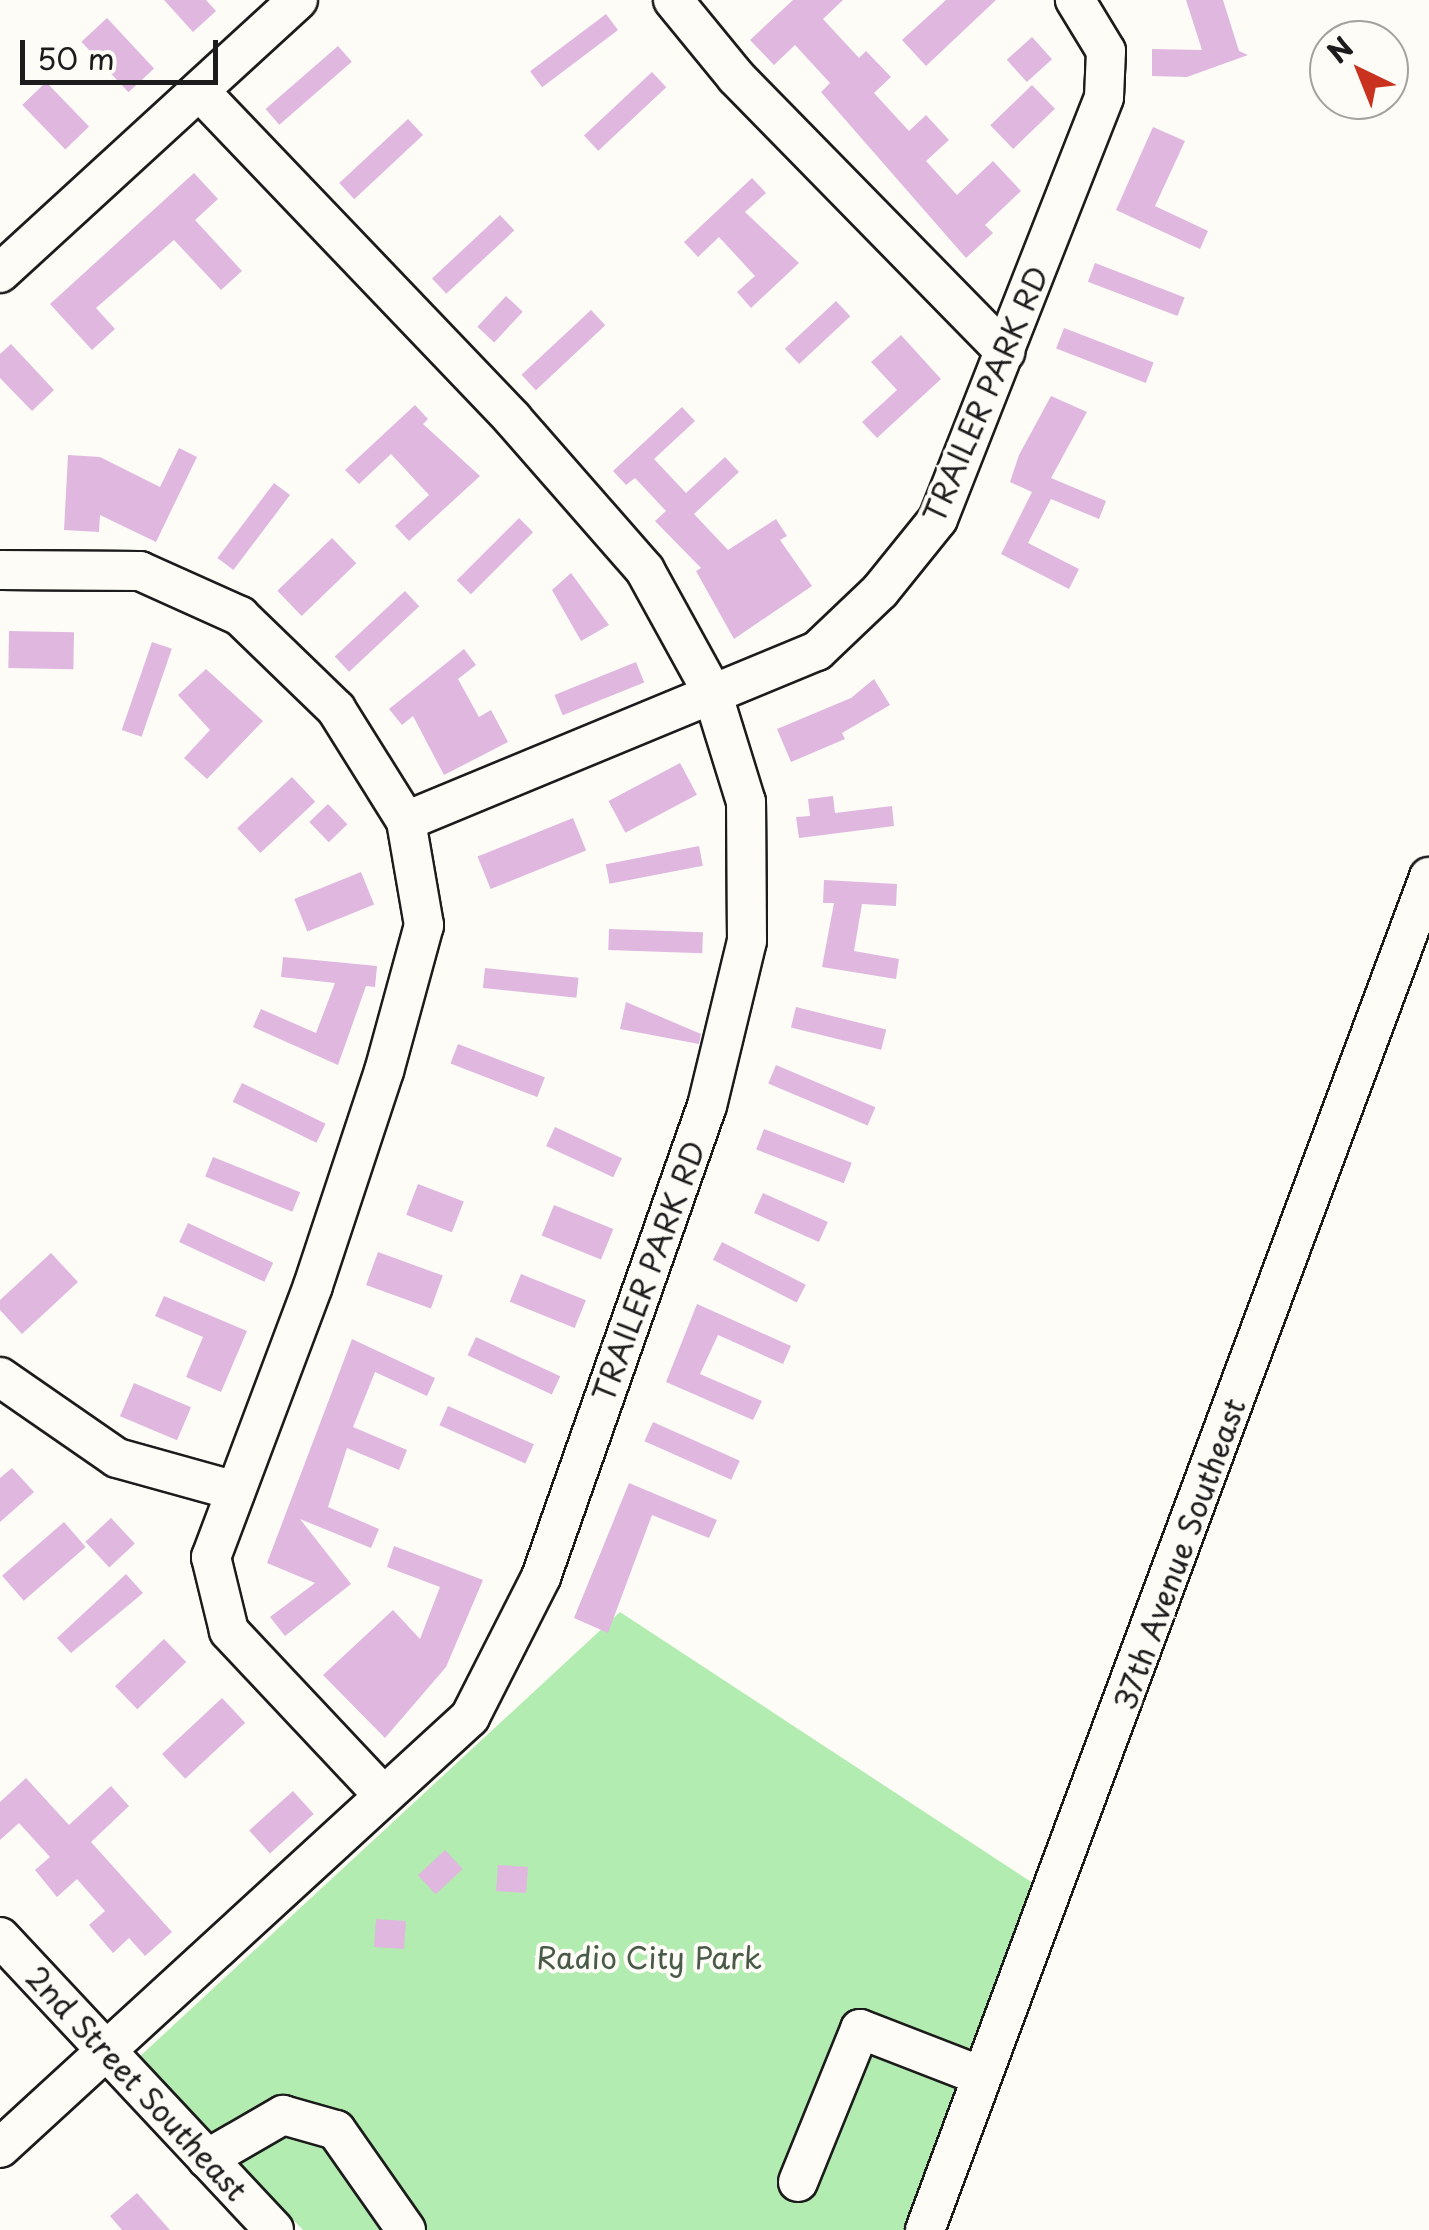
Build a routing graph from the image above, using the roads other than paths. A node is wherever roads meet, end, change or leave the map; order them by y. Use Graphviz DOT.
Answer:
graph roads {
  1 [pos="298,0"];
  2 [pos="673,0"];
  3 [pos="1074,0"];
  4 [pos="200,90"];
  5 [pos="0,272"];
  6 [pos="1005,352"];
  7 [pos="0,570"];
  8 [pos="712,692"];
  9 [pos="406,821"];
  10 [pos="1429,877"];
  11 [pos="1415,953"];
  12 [pos="0,1377"];
  13 [pos="236,1491"];
  14 [pos="384,1796"];
  15 [pos="0,1936"];
  16 [pos="105,2049"];
  17 [pos="982,2076"];
  18 [pos="0,2148"];
  19 [pos="208,2159"];
  20 [pos="798,2182"];
  21 [pos="274,2230"];
  22 [pos="406,2230"];
  23 [pos="924,2230"];
  1 -- 4 [label="street"];
  2 -- 6 [label="street"];
  3 -- 6 [label="street, TRAILER PARK RD"];
  4 -- 5 [label="street"];
  4 -- 8 [label="street, TRAILER PARK RD"];
  6 -- 8 [label="street, TRAILER PARK RD"];
  7 -- 9 [label="street"];
  8 -- 9 [label="street, TRAILER PARK RD"];
  8 -- 14 [label="street, TRAILER PARK RD"];
  9 -- 13 [label="street"];
  10 -- 11 [label="street, 37th Avenue Southeast"];
  11 -- 17 [label="street, 37th Avenue Southeast"];
  12 -- 13 [label="street"];
  13 -- 14 [label="street"];
  14 -- 16 [label="street, TRAILER PARK RD"];
  15 -- 16 [label="street, 2nd Street Southeast"];
  16 -- 18 [label="street, TRAILER PARK RD"];
  16 -- 19 [label="street, 2nd Street Southeast"];
  17 -- 20 [label="street"];
  17 -- 23 [label="street, 37th Avenue Southeast"];
  19 -- 21 [label="street, 2nd Street Southeast"];
  19 -- 22 [label="street"];
}
